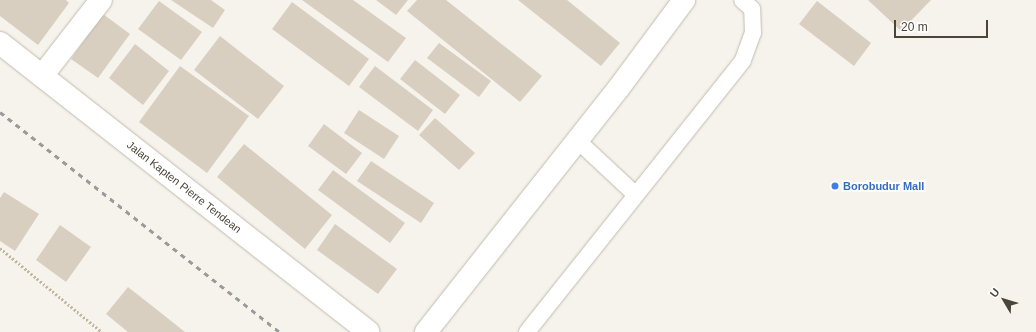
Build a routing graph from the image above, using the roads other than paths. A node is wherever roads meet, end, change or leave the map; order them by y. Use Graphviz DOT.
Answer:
graph roads {
  1 [pos="100,0"];
  2 [pos="684,0"];
  3 [pos="742,0"];
  4 [pos="0,43"];
  5 [pos="42,76"];
  6 [pos="578,140"];
  7 [pos="636,195"];
  8 [pos="368,332"];
  9 [pos="426,332"];
  10 [pos="527,332"];
  1 -- 5 [label="street"];
  2 -- 6 [label="street"];
  3 -- 7 [label="lane"];
  4 -- 5 [label="street, Jalan Kapten Pierre Tendean"];
  5 -- 8 [label="street, Jalan Kapten Pierre Tendean"];
  6 -- 7 [label="lane"];
  6 -- 9 [label="street"];
  7 -- 10 [label="lane"];
}
